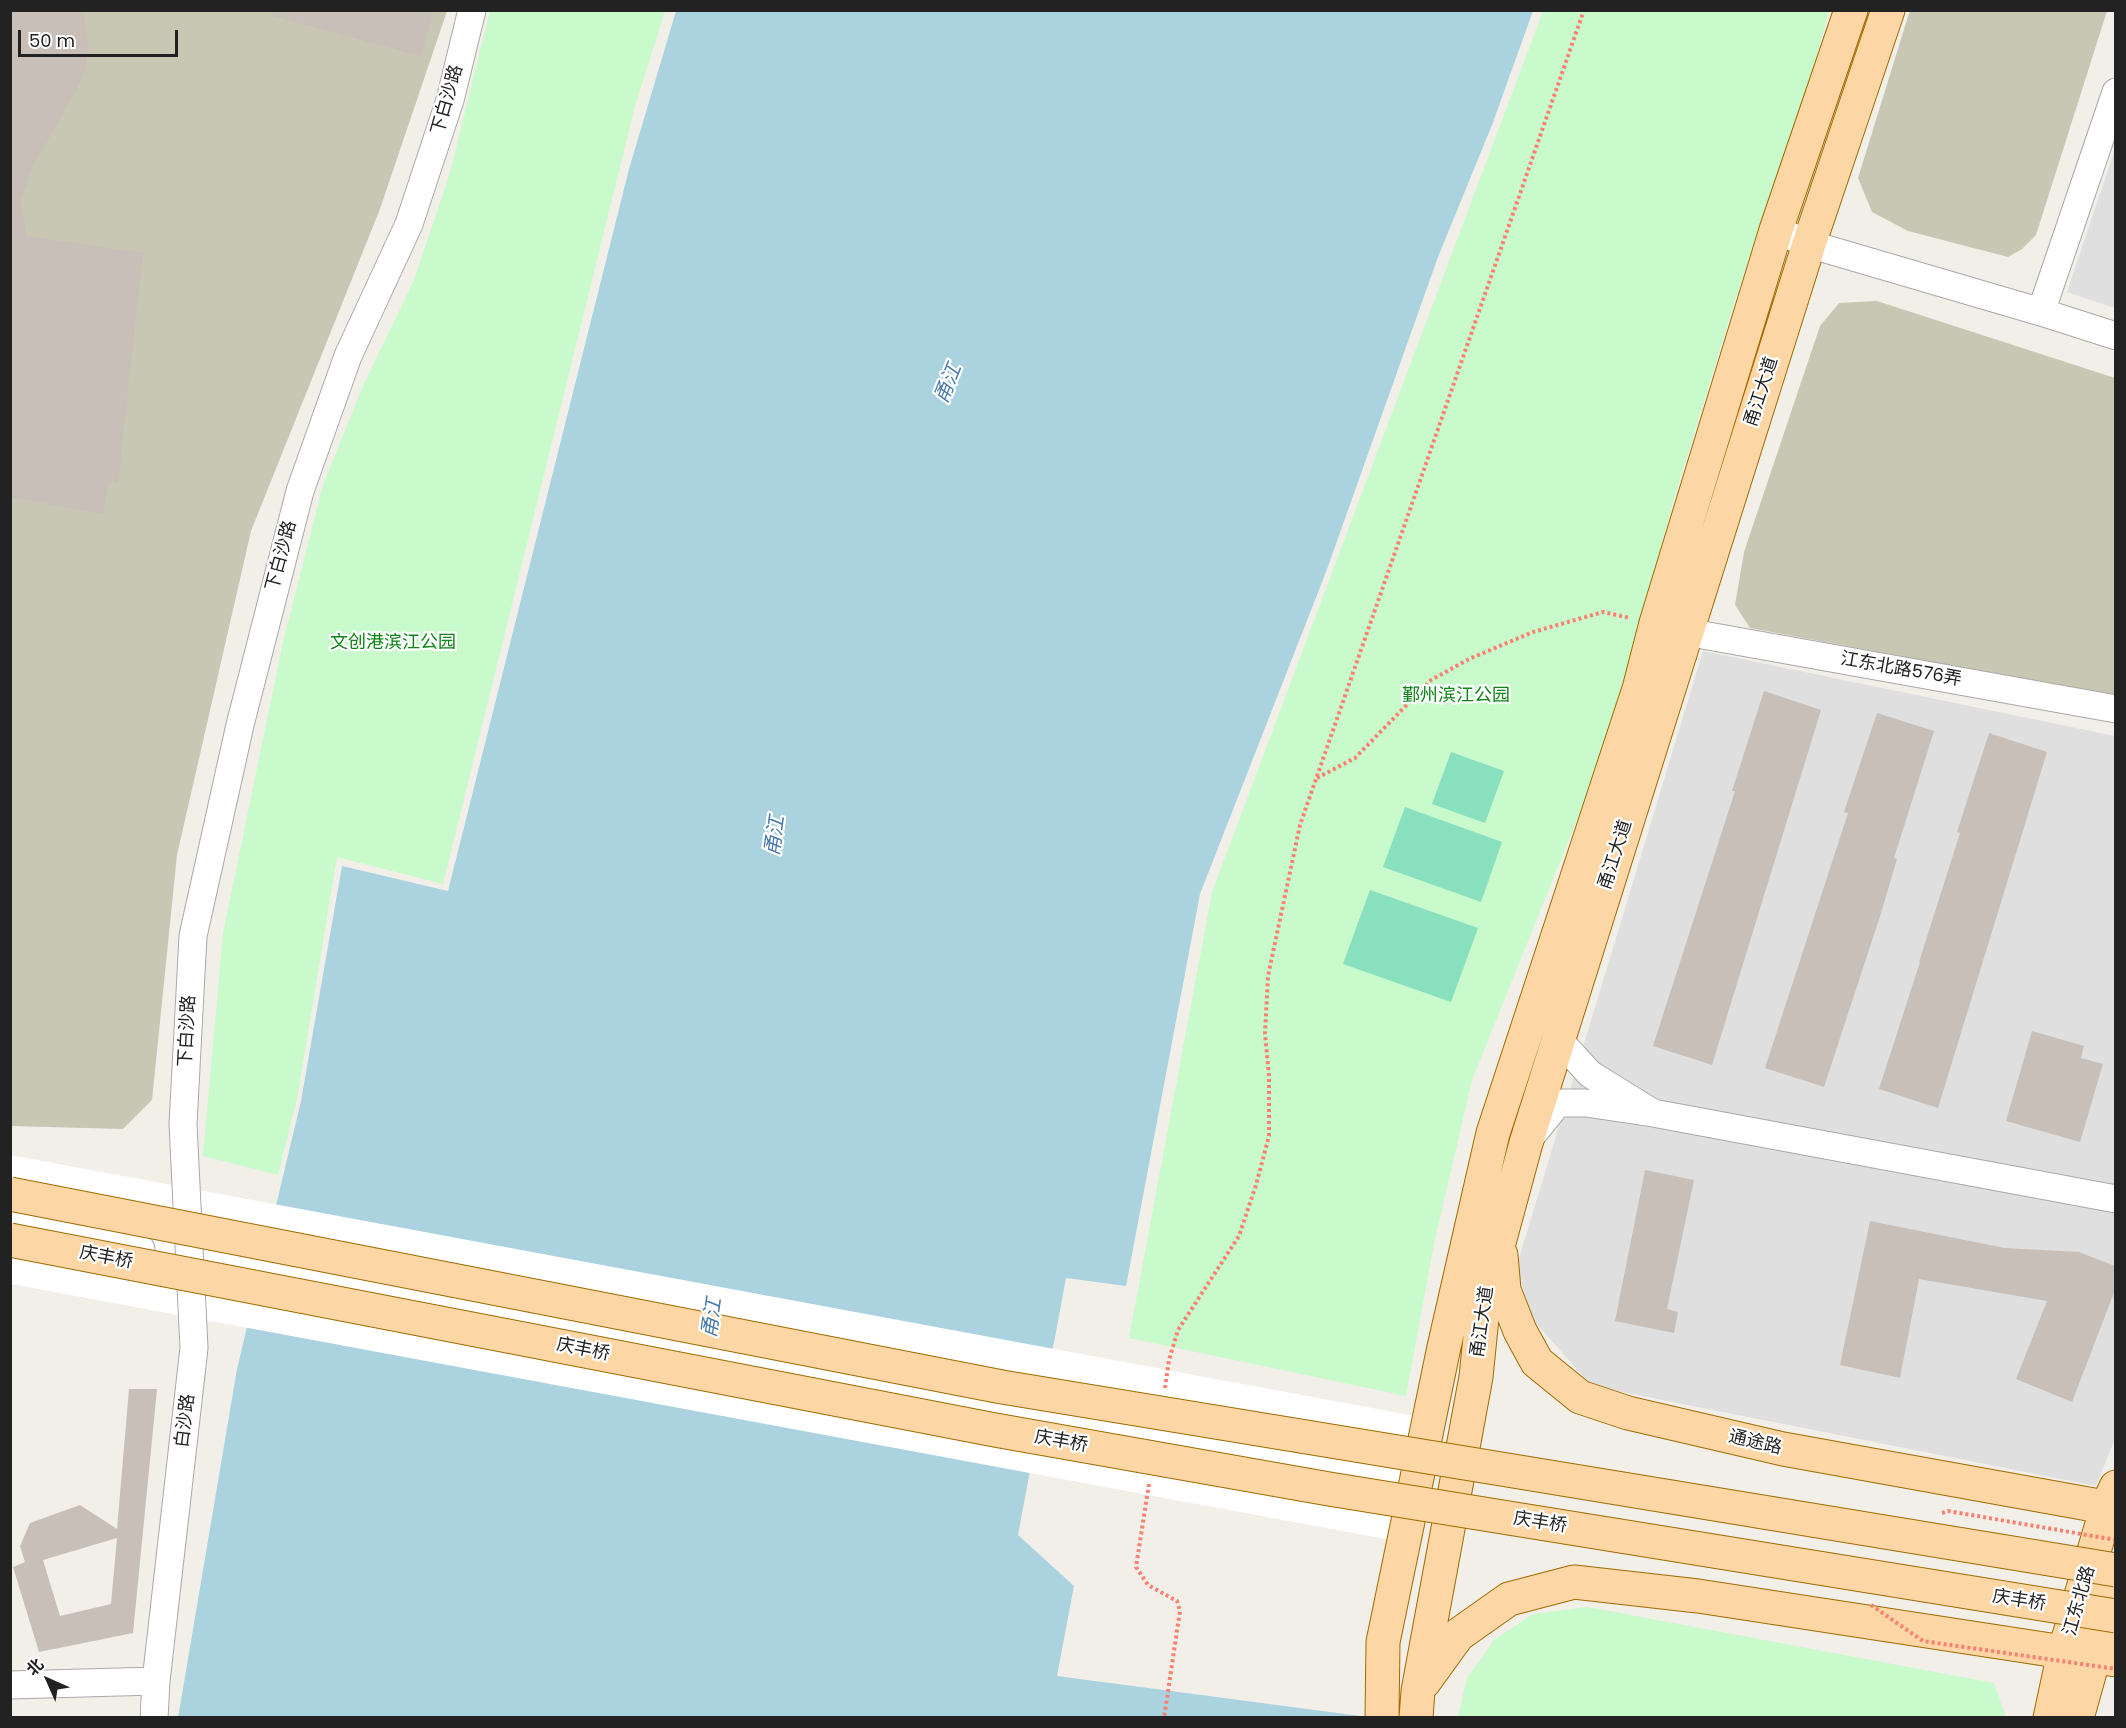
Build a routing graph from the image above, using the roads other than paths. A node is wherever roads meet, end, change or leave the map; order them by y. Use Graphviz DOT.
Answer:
graph roads {
  1 [pos="472,10"];
  2 [pos="1851,10"];
  3 [pos="1888,10"];
  4 [pos="2115,92"];
  5 [pos="1776,230"];
  6 [pos="1809,244"];
  7 [pos="2041,312"];
  8 [pos="2115,336"];
  9 [pos="1671,627"];
  10 [pos="2115,709"];
  11 [pos="1558,1039"];
  12 [pos="1653,1113"];
  13 [pos="183,1124"];
  14 [pos="1526,1143"];
  15 [pos="10,1194"];
  16 [pos="2115,1199"];
  17 [pos="10,1221"];
  18 [pos="10,1240"];
  19 [pos="1500,1240"];
  20 [pos="192,1310"];
  21 [pos="2113,1501"];
  22 [pos="2115,1570"];
  23 [pos="2115,1593"];
  24 [pos="2115,1617"];
  25 [pos="2097,1660"];
  26 [pos="156,1681"];
  27 [pos="10,1685"];
  28 [pos="1382,1704"];
  29 [pos="1417,1704"];
  30 [pos="154,1718"];
  31 [pos="2050,1718"];
  32 [pos="2077,1718"];
  1 -- 13 [label="street, 下白沙路"];
  2 -- 5 [label="main road, 甬江大道"];
  3 -- 6 [label="main road, 甬江大道"];
  4 -- 7 [label="street"];
  5 -- 6 [label="street"];
  5 -- 9 [label="main road, 甬江大道"];
  6 -- 7 [label="street"];
  6 -- 9 [label="main road, 甬江大道"];
  7 -- 8 [label="street"];
  9 -- 10 [label="street, 江东北路576弄"];
  9 -- 11 [label="main road, 甬江大道"];
  9 -- 28 [label="main road, 甬江大道"];
  11 -- 12 [label="street"];
  11 -- 14 [label="main road, 甬江大道"];
  12 -- 14 [label="street"];
  12 -- 16 [label="street"];
  13 -- 20 [label="street, 白沙路"];
  14 -- 19 [label="main road, 甬江大道"];
  15 -- 22 [label="main road, bridge"];
  17 -- 20 [label="street"];
  18 -- 24 [label="main road, 庆丰桥, bridge"];
  19 -- 21 [label="main road, 通途路"];
  19 -- 29 [label="main road, 甬江大道"];
  20 -- 26 [label="street, 白沙路"];
  21 -- 25 [label="main road, 江东北路"];
  23 -- 25 [label="main road, 江东北路"];
  25 -- 29 [label="main road"];
  25 -- 31 [label="main road, 江东北路"];
  25 -- 32 [label="main road, 江东北路"];
  26 -- 27 [label="street"];
  26 -- 30 [label="street, 白沙路"];
}
